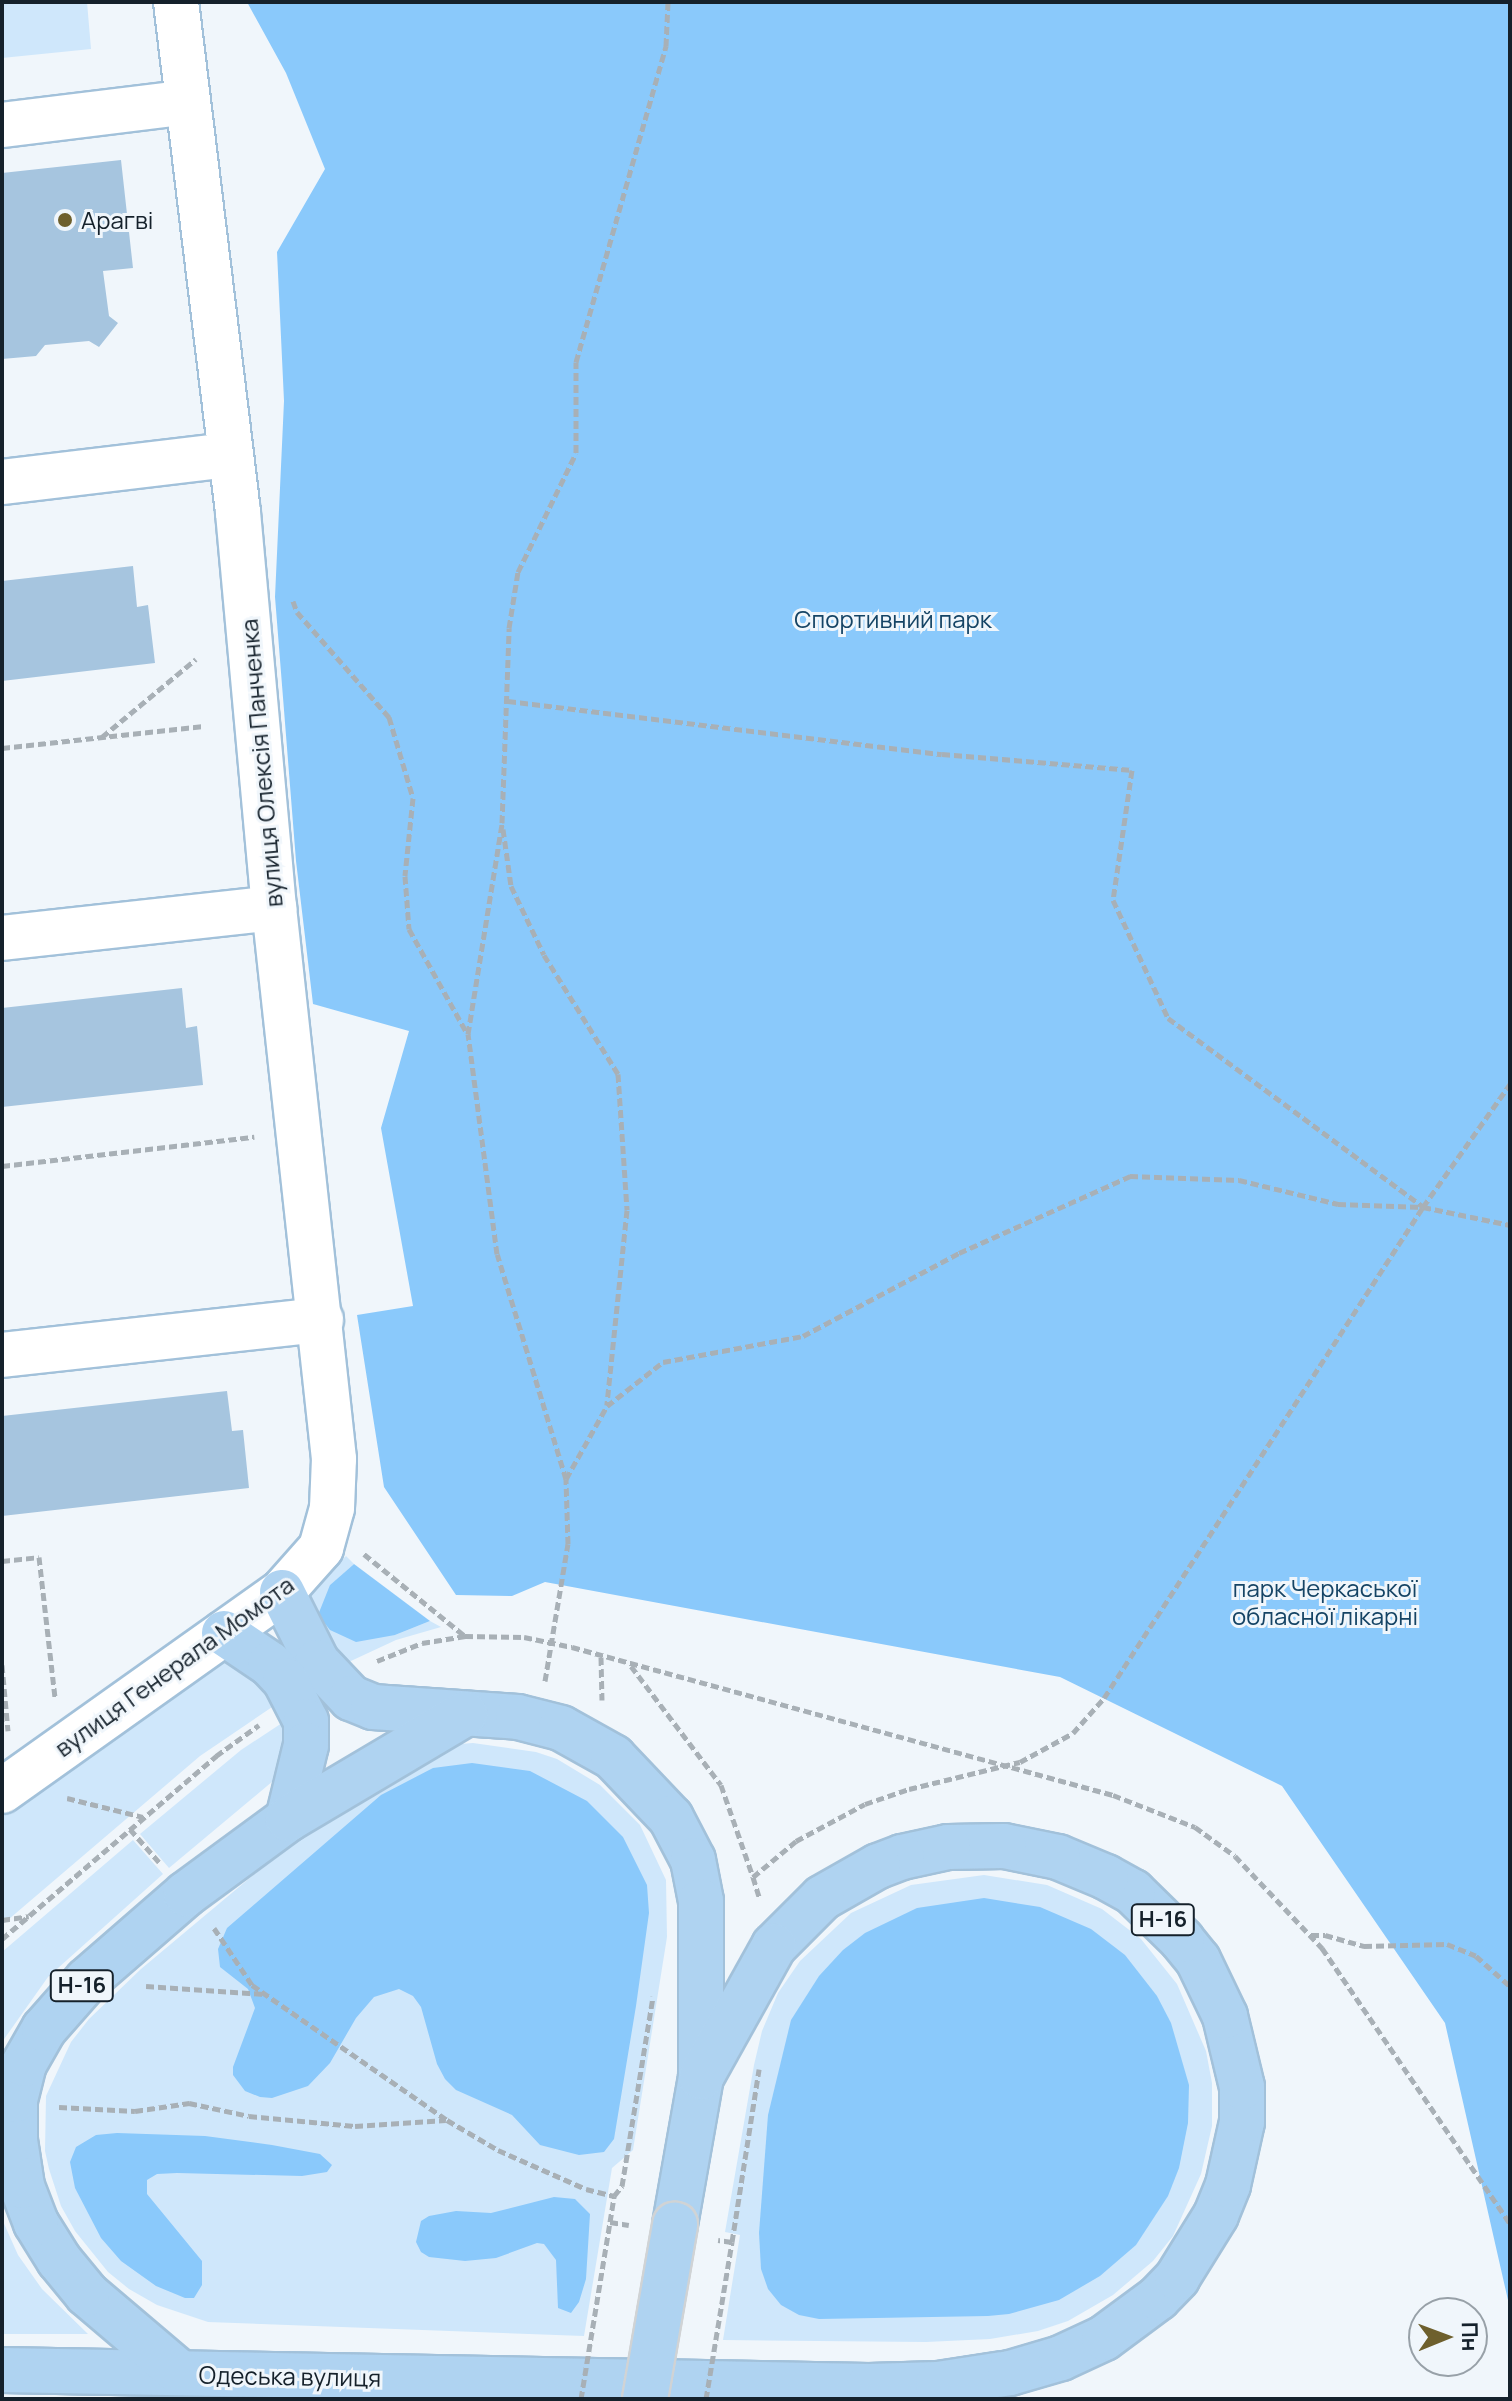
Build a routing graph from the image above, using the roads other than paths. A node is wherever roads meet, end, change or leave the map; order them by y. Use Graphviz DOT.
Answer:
graph roads {
  1 [pos="176,2"];
  2 [pos="188,102"];
  3 [pos="2,125"];
  4 [pos="230,455"];
  5 [pos="2,482"];
  6 [pos="274,908"];
  7 [pos="2,938"];
  8 [pos="321,1320"];
  9 [pos="2,1355"];
  10 [pos="329,1526"];
  11 [pos="282,1592"];
  12 [pos="224,1633"];
  13 [pos="465,1714"];
  14 [pos="6,1789"];
  15 [pos="288,1819"];
  16 [pos="701,2077"];
  17 [pos="2,2370"];
  18 [pos="180,2373"];
  19 [pos="645,2399"];
  1 -- 2 [label="street, вулиця Олексія Панченка"];
  2 -- 3 [label="street"];
  2 -- 4 [label="street, вулиця Олексія Панченка"];
  4 -- 5 [label="street"];
  4 -- 6 [label="street, вулиця Олексія Панченка"];
  6 -- 7 [label="street"];
  6 -- 8 [label="street, вулиця Олексія Панченка"];
  8 -- 9 [label="street"];
  8 -- 10 [label="street, вулиця Олексія Панченка"];
  10 -- 11 [label="street, вулиця Генерала Момота"];
  11 -- 12 [label="street, вулиця Генерала Момота"];
  11 -- 13 [label="main road"];
  12 -- 14 [label="street, вулиця Генерала Момота"];
  12 -- 15 [label="main road"];
  13 -- 15 [label="main road, Н-16"];
  13 -- 16 [label="main road, Н-16"];
  15 -- 18 [label="main road, Н-16"];
  16 -- 18 [label="main road, Одеська вулиця / Н-16"];
  16 -- 19 [label="main road, Н-16, bridge"];
  17 -- 18 [label="main road, Одеська вулиця / Н-16"];
}
